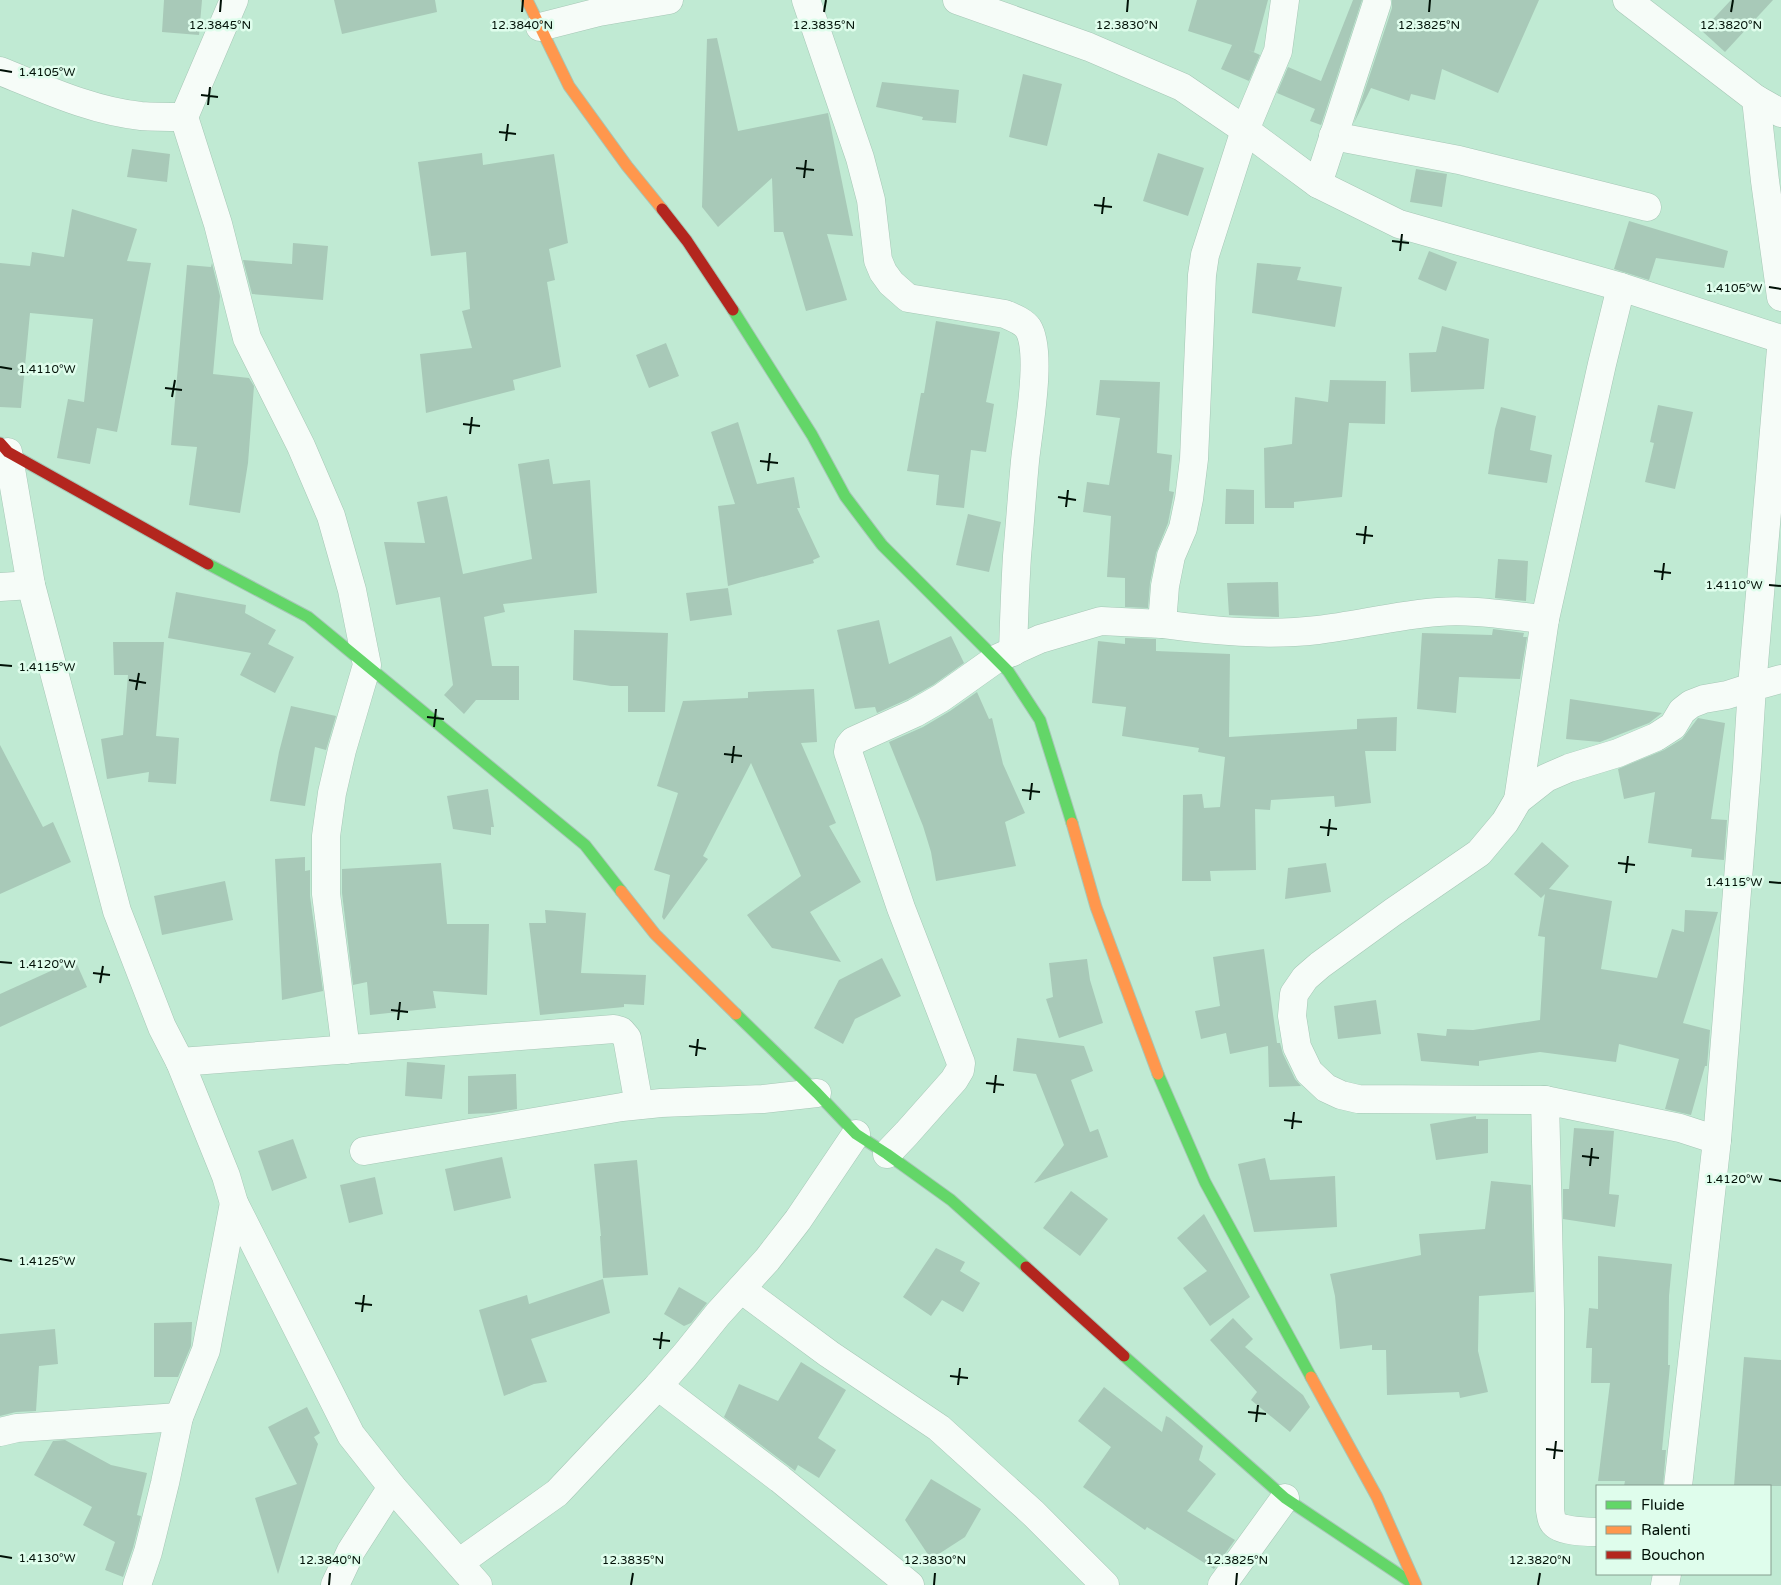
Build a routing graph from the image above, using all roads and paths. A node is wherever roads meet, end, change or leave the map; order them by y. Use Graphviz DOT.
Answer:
graph roads {
  1 [pos="234,0"];
  2 [pos="527,0"];
  3 [pos="669,0"];
  4 [pos="806,0"];
  5 [pos="957,0"];
  6 [pos="1285,0"];
  7 [pos="1627,0"];
  8 [pos="1377,3"];
  9 [pos="540,27"];
  10 [pos="0,71"];
  11 [pos="1756,99"];
  12 [pos="1781,113"];
  13 [pos="184,117"];
  14 [pos="1245,130"];
  15 [pos="1333,136"];
  16 [pos="1318,184"];
  17 [pos="1648,207"];
  18 [pos="1621,286"];
  19 [pos="1781,297"];
  20 [pos="1781,339"];
  21 [pos="1781,349"];
  22 [pos="4,448"];
  23 [pos="32,585"];
  24 [pos="0,587"];
  25 [pos="1545,619"];
  26 [pos="1162,624"];
  27 [pos="1005,656"];
  28 [pos="367,664"];
  29 [pos="1781,680"];
  30 [pos="1752,687"];
  31 [pos="1518,800"];
  32 [pos="346,1050"];
  33 [pos="180,1062"];
  34 [pos="817,1093"];
  35 [pos="1545,1100"];
  36 [pos="639,1105"];
  37 [pos="856,1134"];
  38 [pos="1717,1140"];
  39 [pos="364,1151"];
  40 [pos="887,1154"];
  41 [pos="234,1203"];
  42 [pos="741,1289"];
  43 [pos="658,1386"];
  44 [pos="179,1416"];
  45 [pos="0,1432"];
  46 [pos="1678,1485"];
  47 [pos="392,1487"];
  48 [pos="1285,1498"];
  49 [pos="1596,1532"];
  50 [pos="460,1562"];
  51 [pos="137,1585"];
  52 [pos="335,1585"];
  53 [pos="478,1585"];
  54 [pos="910,1585"];
  55 [pos="1105,1585"];
  56 [pos="1222,1585"];
  57 [pos="1415,1585"];
  1 -- 13 [label="street"];
  2 -- 9 [label="street"];
  3 -- 9 [label="street"];
  4 -- 27 [label="street"];
  5 -- 14 [label="street"];
  6 -- 14 [label="street"];
  7 -- 11 [label="street"];
  8 -- 15 [label="street"];
  9 -- 27 [label="street"];
  10 -- 13 [label="street"];
  11 -- 12 [label="street"];
  11 -- 19 [label="street"];
  13 -- 28 [label="street"];
  14 -- 16 [label="street"];
  14 -- 26 [label="street"];
  15 -- 16 [label="street"];
  15 -- 17 [label="street"];
  16 -- 18 [label="street"];
  18 -- 20 [label="street"];
  18 -- 25 [label="street"];
  21 -- 30 [label="street"];
  22 -- 23 [label="street"];
  22 -- 28 [label="street"];
  23 -- 24 [label="street"];
  23 -- 33 [label="street"];
  25 -- 26 [label="street"];
  25 -- 31 [label="street"];
  26 -- 27 [label="street"];
  27 -- 40 [label="street"];
  27 -- 57 [label="street"];
  28 -- 32 [label="street"];
  28 -- 34 [label="street"];
  29 -- 30 [label="street"];
  30 -- 31 [label="street"];
  30 -- 38 [label="street"];
  31 -- 35 [label="street"];
  32 -- 33 [label="street"];
  32 -- 36 [label="street"];
  33 -- 41 [label="street"];
  34 -- 36 [label="street"];
  34 -- 37 [label="street"];
  35 -- 38 [label="street"];
  35 -- 49 [label="street"];
  36 -- 39 [label="street"];
  37 -- 40 [label="street"];
  37 -- 42 [label="street"];
  38 -- 46 [label="street"];
  40 -- 48 [label="street"];
  41 -- 44 [label="street"];
  41 -- 47 [label="street"];
  42 -- 43 [label="street"];
  42 -- 55 [label="street"];
  43 -- 50 [label="street"];
  43 -- 54 [label="street"];
  44 -- 45 [label="street"];
  44 -- 51 [label="street"];
  47 -- 50 [label="street"];
  47 -- 52 [label="street"];
  48 -- 56 [label="street"];
  48 -- 57 [label="street"];
  50 -- 53 [label="street"];
}
